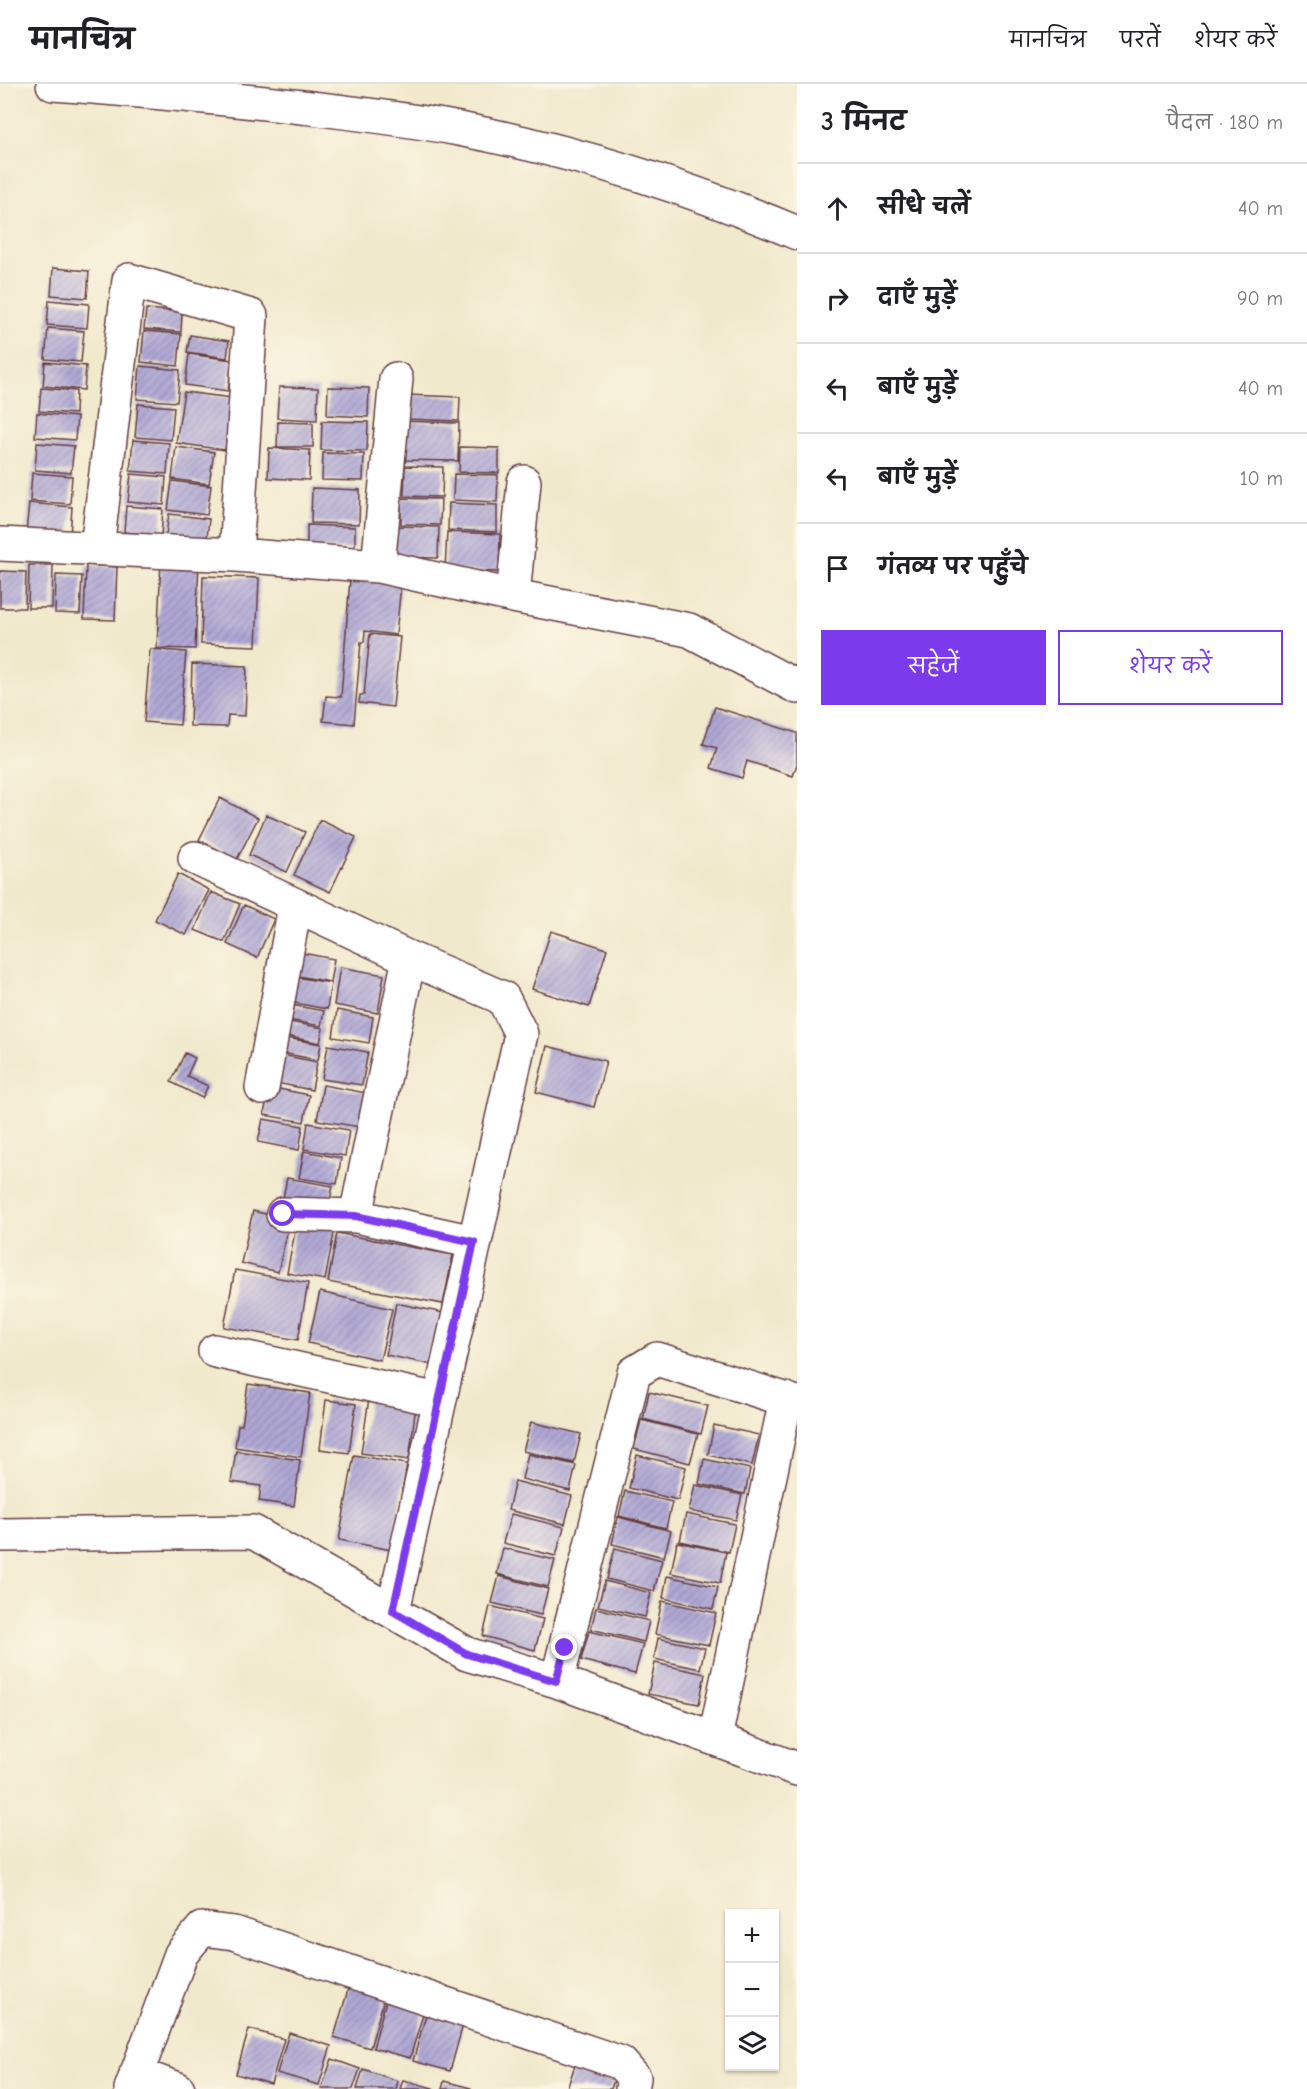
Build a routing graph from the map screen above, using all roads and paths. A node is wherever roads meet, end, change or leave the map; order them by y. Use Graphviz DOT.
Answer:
graph roads {
  1 [pos="53,84"];
  2 [pos="797,233"];
  3 [pos="396,379"];
  4 [pos="524,482"];
  5 [pos="0,544"];
  6 [pos="97,548"];
  7 [pos="236,555"];
  8 [pos="378,566"];
  9 [pos="513,596"];
  10 [pos="797,687"];
  11 [pos="195,858"];
  12 [pos="295,906"];
  13 [pos="409,958"];
  14 [pos="262,1088"];
  15 [pos="283,1214"];
  16 [pos="356,1216"];
  17 [pos="474,1242"];
  18 [pos="215,1351"];
  19 [pos="439,1400"];
  20 [pos="791,1401"];
  21 [pos="0,1535"];
  22 [pos="393,1611"];
  23 [pos="556,1681"];
  24 [pos="715,1738"];
  25 [pos="797,1769"];
  26 [pos="134,2082"];
  27 [pos="178,2089"];
  28 [pos="632,2089"];
  1 -- 2 [label="street"];
  3 -- 8 [label="street"];
  4 -- 9 [label="street"];
  5 -- 6 [label="street"];
  6 -- 7 [label="street"];
  6 -- 7 [label="street"];
  7 -- 8 [label="street"];
  8 -- 9 [label="street"];
  9 -- 10 [label="street"];
  11 -- 12 [label="street"];
  12 -- 13 [label="street"];
  12 -- 14 [label="street"];
  13 -- 16 [label="street"];
  13 -- 17 [label="street"];
  15 -- 16 [label="street"];
  16 -- 17 [label="street"];
  17 -- 19 [label="street"];
  18 -- 19 [label="street"];
  19 -- 22 [label="street"];
  20 -- 23 [label="street"];
  20 -- 24 [label="street"];
  21 -- 22 [label="street"];
  22 -- 23 [label="street"];
  23 -- 24 [label="street"];
  24 -- 25 [label="street"];
  26 -- 27 [label="street"];
  26 -- 28 [label="street"];
}
